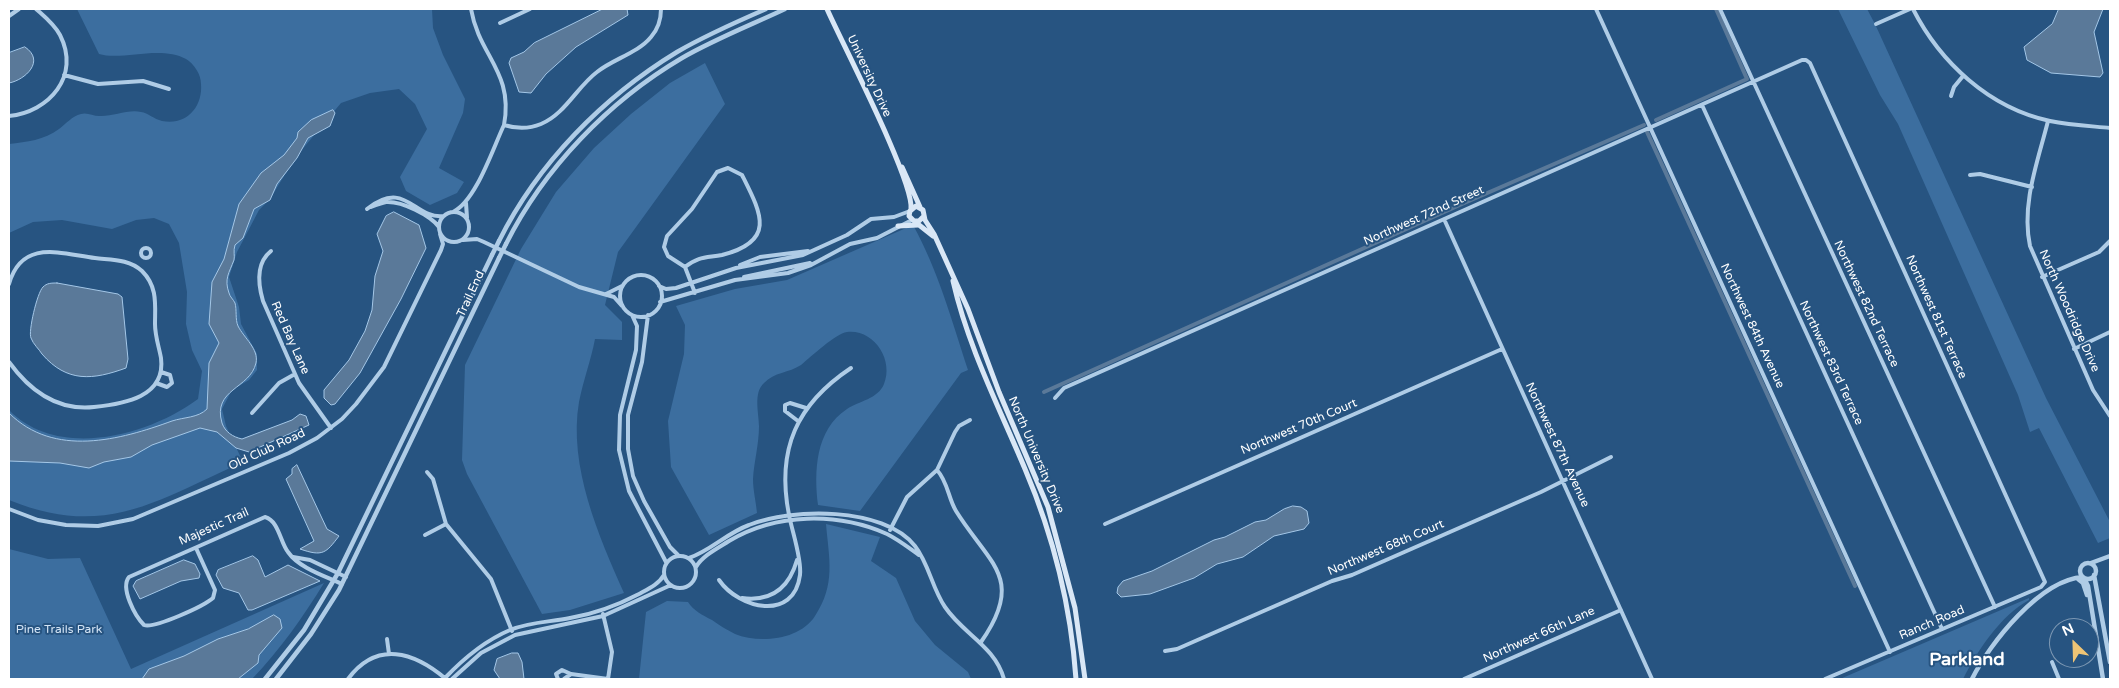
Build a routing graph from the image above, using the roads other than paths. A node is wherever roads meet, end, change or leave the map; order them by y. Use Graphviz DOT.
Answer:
graph roads {
  1 [pos="20,9"];
  2 [pos="36,9"];
  3 [pos="471,9"];
  4 [pos="530,9"];
  5 [pos="661,9"];
  6 [pos="766,9"];
  7 [pos="785,9"];
  8 [pos="827,9"];
  9 [pos="1596,9"];
  10 [pos="1720,9"];
  11 [pos="1911,9"];
  12 [pos="9,16"];
  13 [pos="500,23"];
  14 [pos="1876,24"];
  15 [pos="1806,60"];
  16 [pos="64,75"];
  17 [pos="1963,76"];
  18 [pos="1753,82"];
  19 [pos="169,89"];
  20 [pos="1951,96"];
  21 [pos="1702,105"];
  22 [pos="9,116"];
  23 [pos="2048,121"];
  24 [pos="504,125"];
  25 [pos="1650,128"];
  26 [pos="2110,128"];
  27 [pos="893,152"];
  28 [pos="1970,176"];
  29 [pos="2032,187"];
  30 [pos="466,203"];
  31 [pos="920,207"];
  32 [pos="910,210"];
  33 [pos="453,212"];
  34 [pos="444,216"];
  35 [pos="924,217"];
  36 [pos="1444,219"];
  37 [pos="468,220"];
  38 [pos="913,220"];
  39 [pos="898,226"];
  40 [pos="921,226"];
  41 [pos="438,228"];
  42 [pos="469,228"];
  43 [pos="440,234"];
  44 [pos="463,240"];
  45 [pos="476,240"];
  46 [pos="936,240"];
  47 [pos="2110,241"];
  48 [pos="453,243"];
  49 [pos="828,244"];
  50 [pos="441,250"];
  51 [pos="812,250"];
  52 [pos="272,251"];
  53 [pos="832,253"];
  54 [pos="143,258"];
  55 [pos="817,260"];
  56 [pos="755,264"];
  57 [pos="137,267"];
  58 [pos="685,267"];
  59 [pos="736,268"];
  60 [pos="756,274"];
  61 [pos="952,275"];
  62 [pos="2042,278"];
  63 [pos="735,280"];
  64 [pos="692,283"];
  65 [pos="9,284"];
  66 [pos="622,286"];
  67 [pos="659,286"];
  68 [pos="695,293"];
  69 [pos="606,294"];
  70 [pos="660,302"];
  71 [pos="622,306"];
  72 [pos="632,315"];
  73 [pos="648,315"];
  74 [pos="2110,332"];
  75 [pos="1502,349"];
  76 [pos="2074,349"];
  77 [pos="636,350"];
  78 [pos="644,351"];
  79 [pos="9,362"];
  80 [pos="852,368"];
  81 [pos="161,372"];
  82 [pos="295,374"];
  83 [pos="156,383"];
  84 [pos="1055,398"];
  85 [pos="806,408"];
  86 [pos="252,413"];
  87 [pos="2110,416"];
  88 [pos="970,420"];
  89 [pos="798,421"];
  90 [pos="331,428"];
  91 [pos="1611,457"];
  92 [pos="937,470"];
  93 [pos="427,472"];
  94 [pos="1563,481"];
  95 [pos="9,509"];
  96 [pos="789,514"];
  97 [pos="790,520"];
  98 [pos="446,524"];
  99 [pos="1105,524"];
  100 [pos="891,529"];
  101 [pos="425,535"];
  102 [pos="888,535"];
  103 [pos="196,548"];
  104 [pos="678,555"];
  105 [pos="920,556"];
  106 [pos="293,557"];
  107 [pos="689,558"];
  108 [pos="798,558"];
  109 [pos="2108,558"];
  110 [pos="666,562"];
  111 [pos="2089,564"];
  112 [pos="696,567"];
  113 [pos="2080,569"];
  114 [pos="2095,573"];
  115 [pos="338,574"];
  116 [pos="664,575"];
  117 [pos="346,577"];
  118 [pos="2084,578"];
  119 [pos="2071,579"];
  120 [pos="335,580"];
  121 [pos="719,580"];
  122 [pos="342,584"];
  123 [pos="2045,584"];
  124 [pos="671,586"];
  125 [pos="740,597"];
  126 [pos="2090,605"];
  127 [pos="1995,607"];
  128 [pos="1075,608"];
  129 [pos="1067,609"];
  130 [pos="601,610"];
  131 [pos="1621,610"];
  132 [pos="603,616"];
  133 [pos="512,629"];
  134 [pos="1942,629"];
  135 [pos="515,635"];
  136 [pos="387,638"];
  137 [pos="981,642"];
  138 [pos="1165,651"];
  139 [pos="1890,652"];
  140 [pos="389,654"];
  141 [pos="2110,662"];
  142 [pos="571,674"];
  143 [pos="265,679"];
  144 [pos="276,679"];
  145 [pos="348,679"];
  146 [pos="446,679"];
  147 [pos="452,679"];
  148 [pos="558,679"];
  149 [pos="564,679"];
  150 [pos="608,679"];
  151 [pos="1004,679"];
  152 [pos="1076,679"];
  153 [pos="1085,679"];
  154 [pos="1464,679"];
  155 [pos="1652,679"];
  156 [pos="1825,679"];
  157 [pos="1972,679"];
  158 [pos="2103,679"];
  1 -- 12 [label="street"];
  2 -- 16 [label="street"];
  3 -- 24 [label="street"];
  4 -- 13 [label="street"];
  5 -- 24 [label="street"];
  6 -- 115 [label="street, Trail End, bridge"];
  7 -- 117 [label="street, Trail End, bridge"];
  8 -- 27 [label="main road, University Drive"];
  9 -- 25 [label="street, Northwest 84th Avenue"];
  10 -- 18 [label="street, Northwest 82nd Terrace"];
  11 -- 14 [label="street"];
  11 -- 17 [label="street"];
  15 -- 18 [label="street, Northwest 72nd Street"];
  15 -- 123 [label="street, Northwest 81st Terrace"];
  16 -- 19 [label="street"];
  16 -- 22 [label="street"];
  17 -- 20 [label="street"];
  17 -- 23 [label="street"];
  18 -- 21 [label="street, Northwest 72nd Street"];
  18 -- 127 [label="street, Northwest 82nd Terrace"];
  21 -- 25 [label="street, Northwest 72nd Street"];
  21 -- 134 [label="street, Northwest 83rd Terrace"];
  23 -- 26 [label="street"];
  23 -- 29 [label="street, North Woodridge Drive"];
  24 -- 30 [label="street"];
  25 -- 36 [label="street, Northwest 72nd Street"];
  25 -- 139 [label="street, Northwest 84th Avenue"];
  27 -- 31 [label="main road, University Drive"];
  27 -- 32 [label="main road, University Drive"];
  28 -- 29 [label="street"];
  29 -- 62 [label="street, North Woodridge Drive"];
  30 -- 33 [label="street"];
  30 -- 37 [label="street"];
  31 -- 32 [label="main road"];
  31 -- 35 [label="main road"];
  32 -- 38 [label="main road"];
  32 -- 49 [label="street"];
  33 -- 34 [label="street"];
  33 -- 37 [label="street"];
  34 -- 41 [label="street"];
  34 -- 41 [label="street"];
  35 -- 38 [label="main road"];
  35 -- 46 [label="main road"];
  36 -- 75 [label="street, Northwest 87th Avenue"];
  36 -- 84 [label="street, Northwest 72nd Street"];
  37 -- 42 [label="street"];
  38 -- 39 [label="street"];
  38 -- 40 [label="main road"];
  39 -- 40 [label="main road"];
  39 -- 53 [label="street"];
  40 -- 46 [label="main road"];
  41 -- 43 [label="street"];
  42 -- 44 [label="street"];
  42 -- 45 [label="street"];
  43 -- 48 [label="street"];
  43 -- 50 [label="street, Old Club Road"];
  44 -- 45 [label="street"];
  44 -- 48 [label="street"];
  45 -- 69 [label="street"];
  46 -- 61 [label="main road, North University Drive"];
  47 -- 62 [label="street"];
  48 -- 50 [label="street"];
  49 -- 51 [label="street"];
  49 -- 53 [label="street"];
  50 -- 90 [label="street, Old Club Road"];
  51 -- 56 [label="street"];
  51 -- 59 [label="street"];
  52 -- 82 [label="street, Red Bay Lane"];
  53 -- 55 [label="street"];
  54 -- 57 [label="street"];
  55 -- 60 [label="street"];
  55 -- 63 [label="street"];
  56 -- 59 [label="street"];
  56 -- 60 [label="street"];
  57 -- 65 [label="street"];
  57 -- 81 [label="street"];
  58 -- 58 [label="street"];
  58 -- 64 [label="street"];
  59 -- 64 [label="street"];
  60 -- 63 [label="street"];
  61 -- 128 [label="main road, North University Drive"];
  61 -- 129 [label="main road, North University Drive"];
  62 -- 76 [label="street, North Woodridge Drive"];
  63 -- 68 [label="street"];
  64 -- 67 [label="street"];
  64 -- 68 [label="street"];
  66 -- 67 [label="street"];
  66 -- 69 [label="street"];
  66 -- 71 [label="street"];
  67 -- 70 [label="street"];
  68 -- 70 [label="street"];
  69 -- 71 [label="street"];
  70 -- 73 [label="street"];
  71 -- 72 [label="street"];
  72 -- 73 [label="street"];
  72 -- 77 [label="street"];
  73 -- 78 [label="street"];
  74 -- 76 [label="street"];
  75 -- 94 [label="street, Northwest 87th Avenue"];
  75 -- 99 [label="street, Northwest 70th Court"];
  76 -- 87 [label="street, North Woodridge Drive"];
  77 -- 78 [label="street"];
  77 -- 110 [label="street"];
  78 -- 104 [label="street"];
  79 -- 83 [label="street"];
  80 -- 85 [label="street"];
  81 -- 83 [label="street"];
  81 -- 83 [label="street"];
  82 -- 86 [label="street"];
  82 -- 90 [label="street, Red Bay Lane"];
  85 -- 89 [label="street"];
  85 -- 89 [label="street"];
  88 -- 92 [label="street"];
  89 -- 96 [label="street"];
  90 -- 95 [label="street, Old Club Road"];
  91 -- 94 [label="street, Northwest 68th Court"];
  92 -- 100 [label="street"];
  92 -- 137 [label="street"];
  93 -- 98 [label="street"];
  94 -- 131 [label="street, Northwest 87th Avenue"];
  94 -- 138 [label="street, Northwest 68th Court"];
  96 -- 97 [label="street"];
  96 -- 100 [label="street"];
  96 -- 107 [label="street"];
  97 -- 102 [label="street"];
  97 -- 108 [label="street"];
  97 -- 112 [label="street"];
  98 -- 101 [label="street"];
  98 -- 133 [label="street"];
  100 -- 102 [label="street"];
  100 -- 105 [label="street"];
  102 -- 105 [label="street"];
  103 -- 103 [label="street, Majestic Trail"];
  103 -- 106 [label="street, Majestic Trail"];
  104 -- 107 [label="street"];
  104 -- 110 [label="street"];
  105 -- 137 [label="street"];
  106 -- 115 [label="street"];
  106 -- 120 [label="street, Majestic Trail"];
  107 -- 112 [label="street"];
  108 -- 125 [label="street"];
  108 -- 125 [label="street"];
  109 -- 111 [label="street"];
  109 -- 114 [label="street"];
  110 -- 116 [label="street"];
  111 -- 113 [label="street"];
  111 -- 114 [label="street"];
  112 -- 124 [label="street"];
  113 -- 118 [label="street"];
  113 -- 119 [label="street"];
  114 -- 118 [label="street"];
  114 -- 141 [label="street"];
  115 -- 117 [label="street"];
  115 -- 120 [label="street, Trail End"];
  116 -- 124 [label="street"];
  116 -- 130 [label="street"];
  117 -- 122 [label="street, Trail End"];
  118 -- 119 [label="street"];
  118 -- 126 [label="street"];
  119 -- 126 [label="street"];
  119 -- 157 [label="street"];
  120 -- 122 [label="street, Majestic Trail"];
  120 -- 143 [label="street, Trail End"];
  121 -- 125 [label="street"];
  122 -- 144 [label="street, Trail End"];
  123 -- 127 [label="street, Ranch Road"];
  124 -- 132 [label="street"];
  126 -- 158 [label="street"];
  127 -- 134 [label="street, Ranch Road"];
  128 -- 129 [label="main road"];
  128 -- 153 [label="main road, North University Drive"];
  129 -- 152 [label="main road, North University Drive"];
  130 -- 132 [label="street"];
  130 -- 133 [label="street"];
  131 -- 154 [label="street, Northwest 66th Lane"];
  131 -- 155 [label="street, Northwest 87th Avenue"];
  132 -- 135 [label="street"];
  132 -- 150 [label="street"];
  133 -- 135 [label="street"];
  133 -- 146 [label="street"];
  134 -- 139 [label="street, Ranch Road"];
  135 -- 147 [label="street"];
  136 -- 140 [label="street"];
  137 -- 151 [label="street"];
  139 -- 156 [label="street, Ranch Road"];
  140 -- 145 [label="street"];
  140 -- 146 [label="street"];
  142 -- 148 [label="street"];
  142 -- 149 [label="street"];
  142 -- 150 [label="street"];
}
